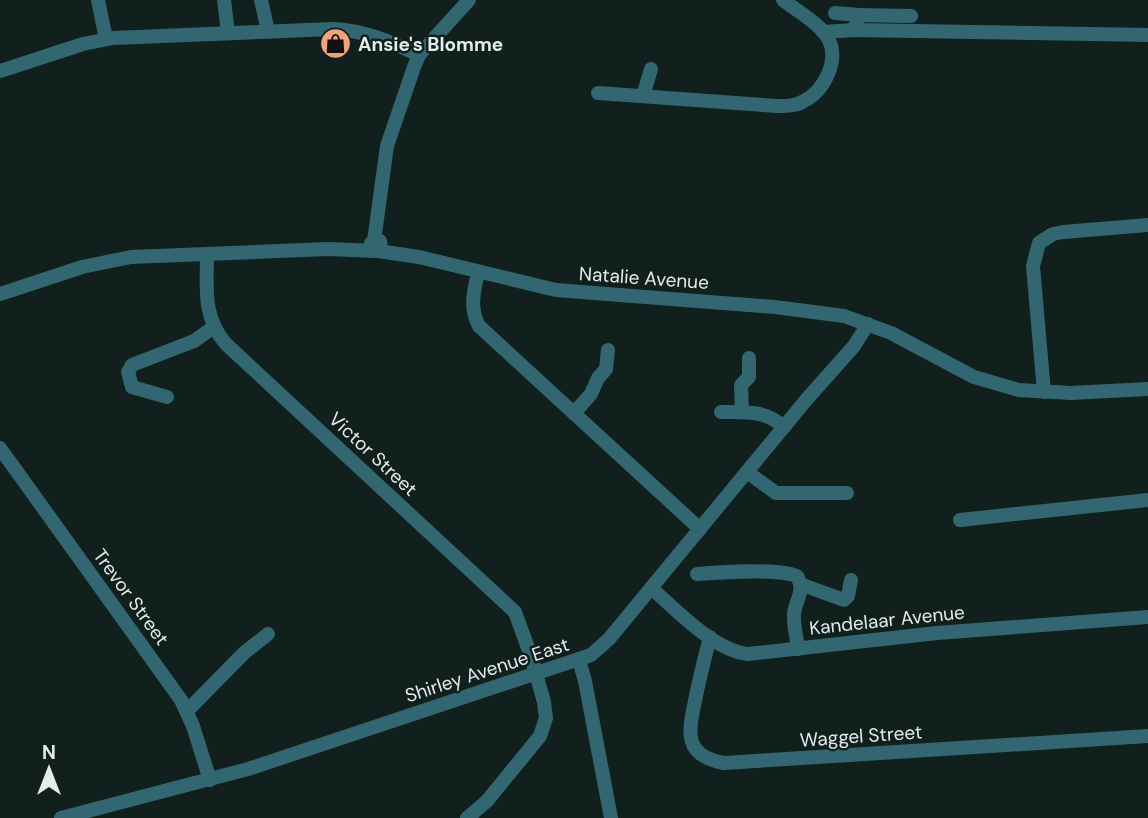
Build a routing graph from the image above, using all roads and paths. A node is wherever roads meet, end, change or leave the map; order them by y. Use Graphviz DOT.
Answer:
graph roads {
  1 [pos="98,0"];
  2 [pos="225,0"];
  3 [pos="261,0"];
  4 [pos="469,0"];
  5 [pos="783,0"];
  6 [pos="835,13"];
  7 [pos="859,15"];
  8 [pos="911,16"];
  9 [pos="854,30"];
  10 [pos="268,31"];
  11 [pos="823,32"];
  12 [pos="228,33"];
  13 [pos="1148,35"];
  14 [pos="106,39"];
  15 [pos="419,55"];
  16 [pos="651,69"];
  17 [pos="0,71"];
  18 [pos="598,93"];
  19 [pos="643,96"];
  20 [pos="1148,225"];
  21 [pos="377,245"];
  22 [pos="207,254"];
  23 [pos="478,272"];
  24 [pos="0,294"];
  25 [pos="868,324"];
  26 [pos="214,327"];
  27 [pos="608,350"];
  28 [pos="750,358"];
  29 [pos="1148,389"];
  30 [pos="1044,392"];
  31 [pos="167,397"];
  32 [pos="722,412"];
  33 [pos="741,412"];
  34 [pos="574,413"];
  35 [pos="784,427"];
  36 [pos="0,448"];
  37 [pos="747,472"];
  38 [pos="847,493"];
  39 [pos="1148,500"];
  40 [pos="960,520"];
  41 [pos="700,528"];
  42 [pos="697,574"];
  43 [pos="851,580"];
  44 [pos="800,584"];
  45 [pos="651,589"];
  46 [pos="1148,617"];
  47 [pos="268,634"];
  48 [pos="710,637"];
  49 [pos="798,649"];
  50 [pos="579,660"];
  51 [pos="536,674"];
  52 [pos="187,711"];
  53 [pos="1148,736"];
  54 [pos="210,780"];
  55 [pos="61,818"];
  56 [pos="467,818"];
  57 [pos="611,818"];
  1 -- 14 [label="street"];
  2 -- 12 [label="street"];
  3 -- 10 [label="street"];
  4 -- 15 [label="street"];
  5 -- 11 [label="street"];
  6 -- 7 [label="street"];
  7 -- 8 [label="street"];
  7 -- 9 [label="street"];
  9 -- 11 [label="street"];
  9 -- 13 [label="street"];
  10 -- 12 [label="street"];
  10 -- 15 [label="street"];
  11 -- 19 [label="street"];
  12 -- 14 [label="street"];
  14 -- 17 [label="street"];
  15 -- 21 [label="street"];
  16 -- 19 [label="street"];
  18 -- 19 [label="street"];
  20 -- 30 [label="street"];
  21 -- 22 [label="street"];
  21 -- 23 [label="street, Natalie Avenue"];
  22 -- 24 [label="street"];
  22 -- 26 [label="street, Victor Street"];
  23 -- 25 [label="street, Natalie Avenue"];
  23 -- 34 [label="street"];
  25 -- 30 [label="street, Natalie Avenue"];
  25 -- 35 [label="street, Shirley Avenue East"];
  26 -- 31 [label="street"];
  26 -- 51 [label="street, Victor Street"];
  27 -- 34 [label="street"];
  28 -- 33 [label="street"];
  29 -- 30 [label="street, Natalie Avenue"];
  32 -- 33 [label="street"];
  33 -- 35 [label="street"];
  34 -- 41 [label="street"];
  35 -- 37 [label="street, Shirley Avenue East"];
  36 -- 52 [label="street, Trevor Street"];
  37 -- 38 [label="street"];
  37 -- 41 [label="street, Shirley Avenue East"];
  39 -- 40 [label="street"];
  41 -- 45 [label="street, Shirley Avenue East"];
  42 -- 44 [label="street"];
  43 -- 44 [label="street"];
  44 -- 49 [label="street"];
  45 -- 48 [label="street, Kandelaar Avenue"];
  45 -- 50 [label="street, Shirley Avenue East"];
  46 -- 49 [label="street, Kandelaar Avenue"];
  47 -- 52 [label="street"];
  48 -- 49 [label="street, Kandelaar Avenue"];
  48 -- 53 [label="street, Waggel Street"];
  50 -- 51 [label="street, Shirley Avenue East"];
  50 -- 57 [label="street"];
  51 -- 54 [label="street, Shirley Avenue East"];
  51 -- 56 [label="street, Victor Street"];
  52 -- 54 [label="street, Trevor Street"];
  54 -- 55 [label="street, Shirley Avenue East"];
}
